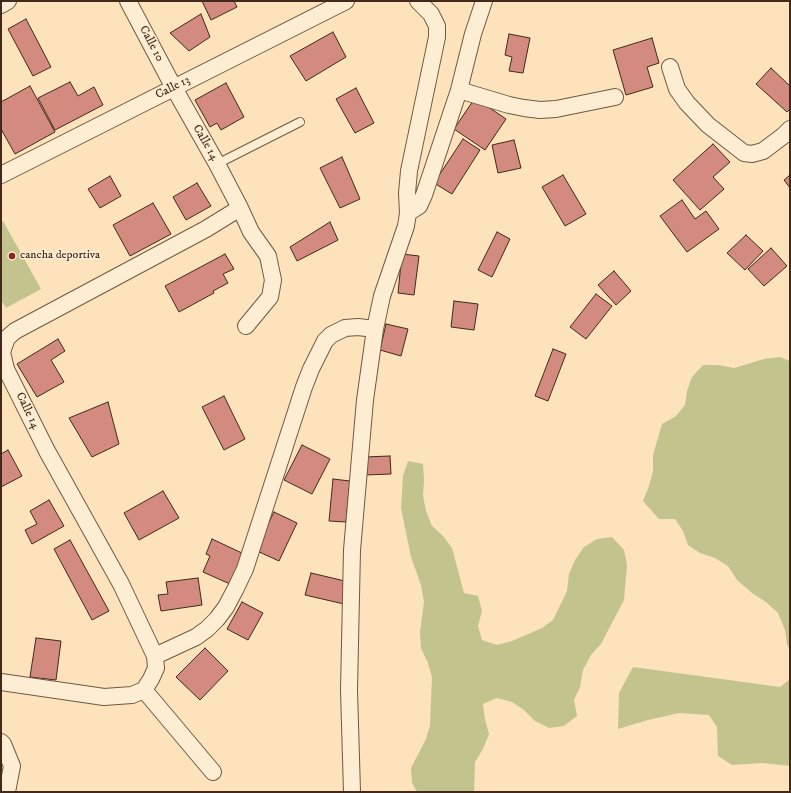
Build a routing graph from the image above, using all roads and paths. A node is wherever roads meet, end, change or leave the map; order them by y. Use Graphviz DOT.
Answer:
graph roads {
  1 [pos="8,1"];
  2 [pos="128,1"];
  3 [pos="346,1"];
  4 [pos="418,1"];
  5 [pos="484,1"];
  6 [pos="1,5"];
  7 [pos="670,67"];
  8 [pos="174,88"];
  9 [pos="459,90"];
  10 [pos="615,97"];
  11 [pos="300,122"];
  12 [pos="790,129"];
  13 [pos="217,164"];
  14 [pos="1,175"];
  15 [pos="240,208"];
  16 [pos="408,213"];
  17 [pos="246,326"];
  18 [pos="375,330"];
  19 [pos="155,656"];
  20 [pos="1,682"];
  21 [pos="144,690"];
  22 [pos="1,742"];
  23 [pos="214,772"];
  24 [pos="6,792"];
  25 [pos="352,792"];
  1 -- 6 [label="street"];
  2 -- 8 [label="street, Calle 10"];
  3 -- 8 [label="street, Calle 13"];
  4 -- 16 [label="street"];
  5 -- 9 [label="street"];
  7 -- 12 [label="street"];
  8 -- 13 [label="street, Calle 14"];
  8 -- 14 [label="street, Calle 13"];
  9 -- 10 [label="street"];
  9 -- 16 [label="street"];
  11 -- 13 [label="lane"];
  13 -- 15 [label="street, Calle 14"];
  15 -- 17 [label="street"];
  15 -- 19 [label="street, Calle 14"];
  16 -- 18 [label="street"];
  18 -- 19 [label="street"];
  18 -- 25 [label="street"];
  19 -- 21 [label="street"];
  20 -- 21 [label="street"];
  21 -- 23 [label="street"];
  22 -- 24 [label="street"];
}
